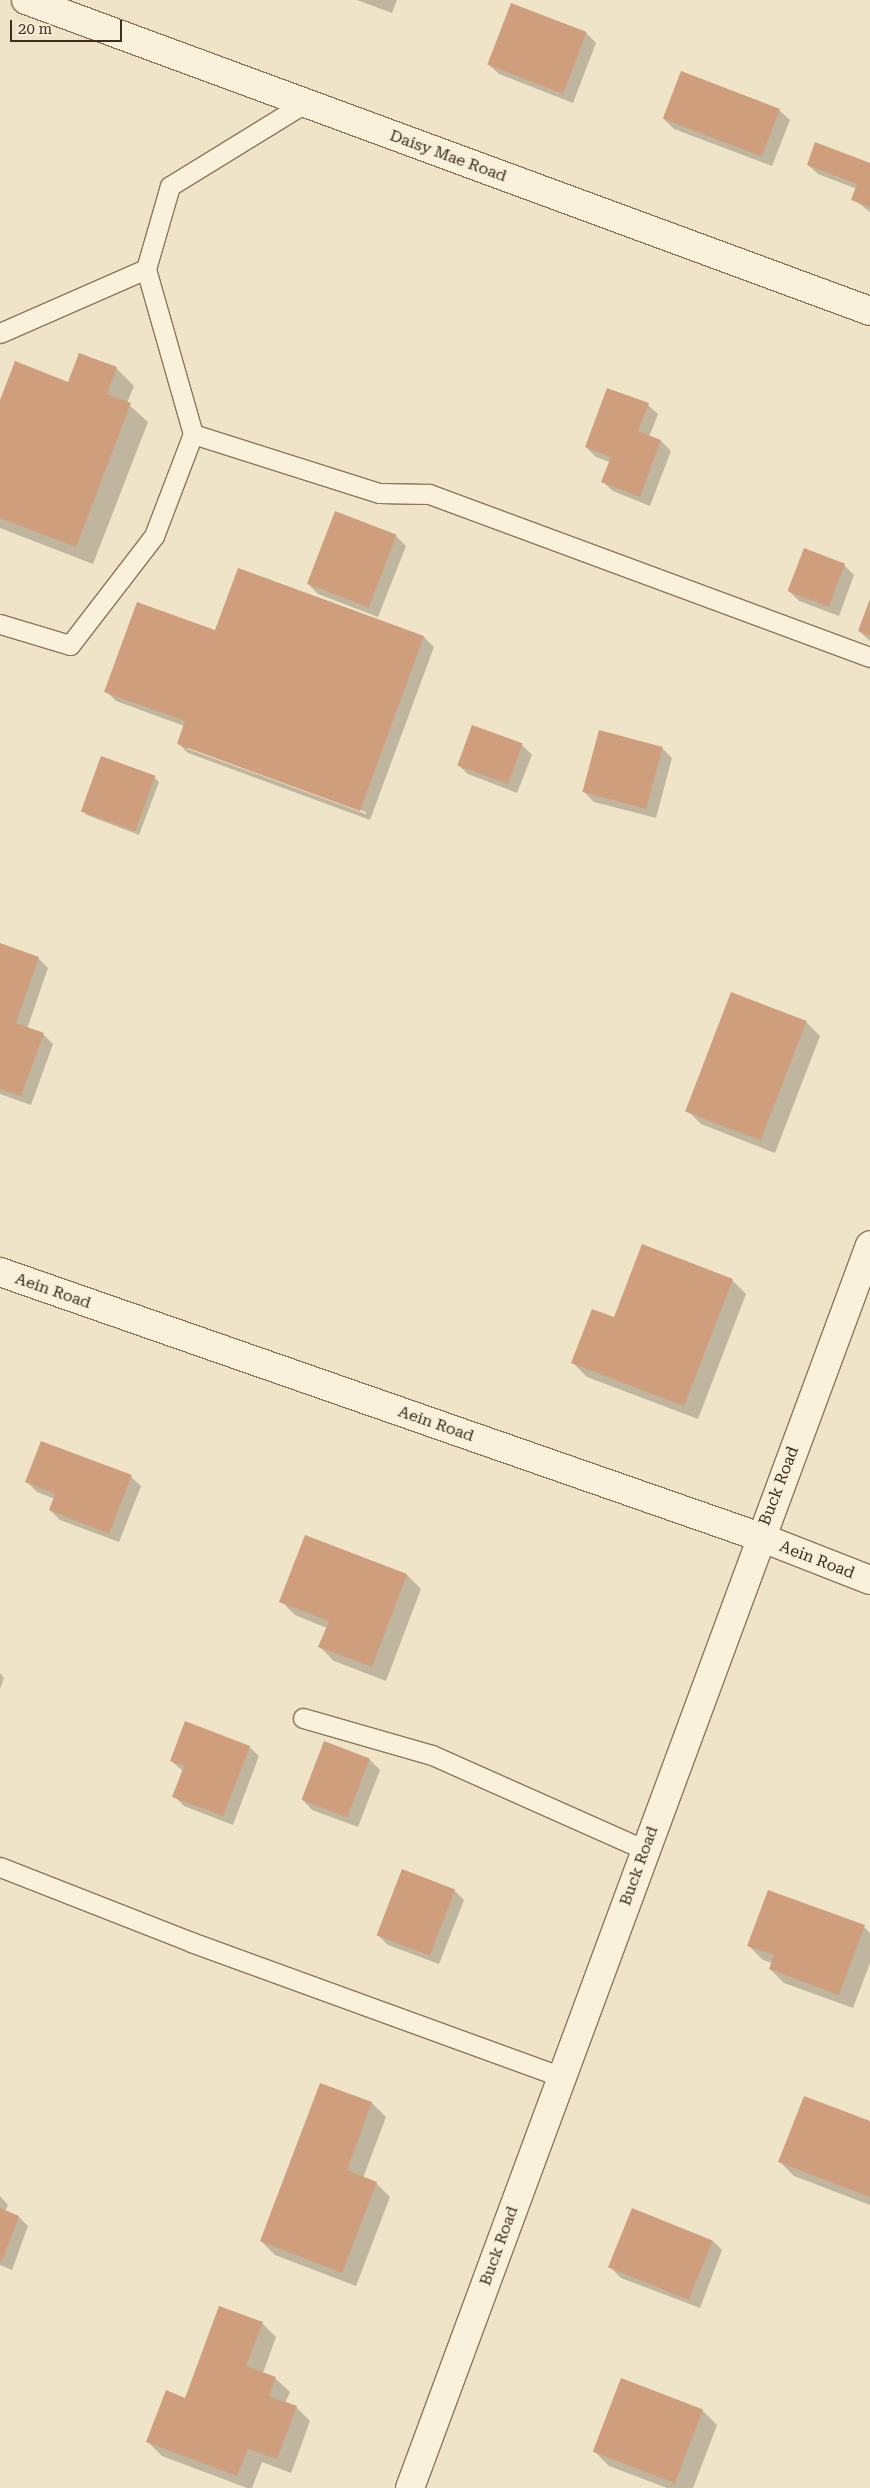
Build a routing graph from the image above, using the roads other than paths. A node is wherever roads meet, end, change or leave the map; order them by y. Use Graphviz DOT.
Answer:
graph roads {
  1 [pos="26,0"];
  2 [pos="305,103"];
  3 [pos="146,269"];
  4 [pos="870,311"];
  5 [pos="0,333"];
  6 [pos="193,434"];
  7 [pos="0,624"];
  8 [pos="870,657"];
  9 [pos="870,1245"];
  10 [pos="0,1272"];
  11 [pos="760,1537"];
  12 [pos="870,1580"];
  13 [pos="303,1718"];
  14 [pos="645,1850"];
  15 [pos="0,1867"];
  16 [pos="561,2077"];
  17 [pos="410,2488"];
  1 -- 2 [label="street, Daisy Mae Road"];
  2 -- 3 [label="lane"];
  2 -- 4 [label="street, Daisy Mae Road"];
  3 -- 5 [label="lane"];
  3 -- 6 [label="lane"];
  6 -- 7 [label="lane"];
  6 -- 8 [label="lane"];
  9 -- 11 [label="street, Buck Road"];
  10 -- 11 [label="street, Aein Road"];
  11 -- 12 [label="street, Aein Road"];
  11 -- 14 [label="street, Buck Road"];
  13 -- 14 [label="lane"];
  14 -- 16 [label="street, Buck Road"];
  15 -- 16 [label="lane"];
  16 -- 17 [label="street, Buck Road"];
}
